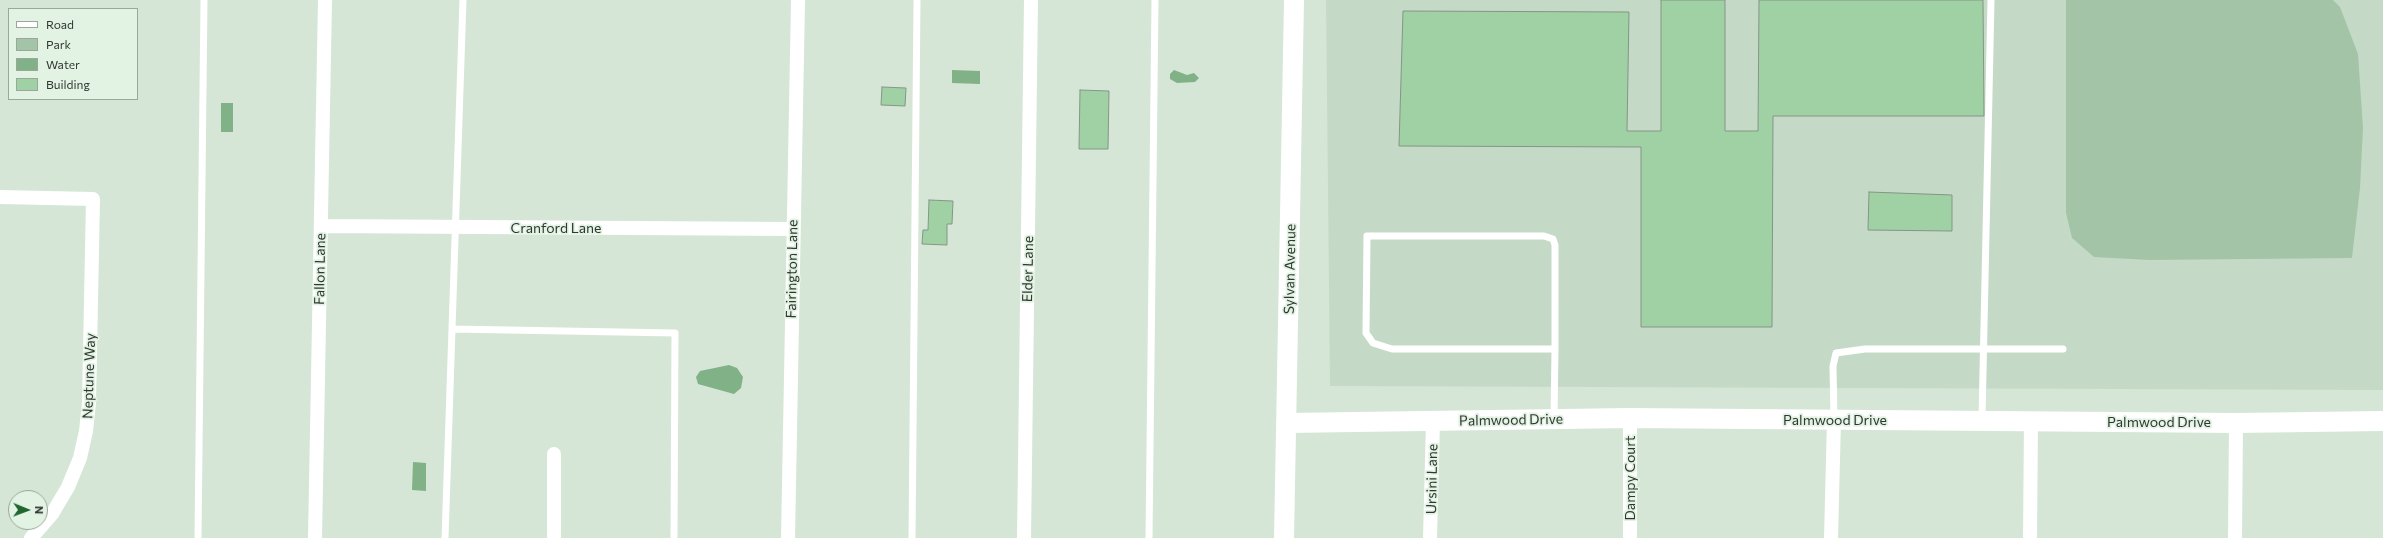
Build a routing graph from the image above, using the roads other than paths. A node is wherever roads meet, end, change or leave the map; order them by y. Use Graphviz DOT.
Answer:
graph roads {
  1 [pos="204,0"];
  2 [pos="325,0"];
  3 [pos="463,0"];
  4 [pos="798,0"];
  5 [pos="917,0"];
  6 [pos="1031,0"];
  7 [pos="1155,0"];
  8 [pos="1294,0"];
  9 [pos="1991,0"];
  10 [pos="0,198"];
  11 [pos="321,226"];
  12 [pos="456,227"];
  13 [pos="792,229"];
  14 [pos="452,329"];
  15 [pos="1555,349"];
  16 [pos="2063,349"];
  17 [pos="1983,350"];
  18 [pos="1630,418"];
  19 [pos="1554,419"];
  20 [pos="1834,420"];
  21 [pos="1433,421"];
  22 [pos="1982,421"];
  23 [pos="2031,421"];
  24 [pos="2383,422"];
  25 [pos="1287,423"];
  26 [pos="2236,423"];
  27 [pos="554,454"];
  28 [pos="31,538"];
  29 [pos="198,538"];
  30 [pos="315,538"];
  31 [pos="445,538"];
  32 [pos="554,538"];
  33 [pos="674,538"];
  34 [pos="788,538"];
  35 [pos="912,538"];
  36 [pos="1024,538"];
  37 [pos="1149,538"];
  38 [pos="1284,538"];
  39 [pos="1430,538"];
  40 [pos="1630,538"];
  41 [pos="1831,538"];
  42 [pos="2030,538"];
  43 [pos="2235,538"];
  1 -- 29 [label="lane"];
  2 -- 11 [label="street, Fallon Lane"];
  3 -- 12 [label="lane"];
  4 -- 13 [label="street, Fairington Lane"];
  5 -- 35 [label="lane"];
  6 -- 36 [label="street, Elder Lane"];
  7 -- 37 [label="lane"];
  8 -- 25 [label="street, Sylvan Avenue"];
  9 -- 17 [label="lane"];
  10 -- 28 [label="street, Neptune Way"];
  11 -- 12 [label="street, Cranford Lane"];
  11 -- 30 [label="street, Fallon Lane"];
  12 -- 13 [label="street, Cranford Lane"];
  12 -- 14 [label="lane"];
  13 -- 34 [label="street, Fairington Lane"];
  14 -- 31 [label="lane"];
  14 -- 33 [label="lane"];
  15 -- 15 [label="lane"];
  15 -- 19 [label="lane"];
  16 -- 17 [label="lane"];
  17 -- 20 [label="lane"];
  17 -- 22 [label="lane"];
  18 -- 19 [label="street, Palmwood Drive"];
  18 -- 20 [label="street, Palmwood Drive"];
  18 -- 40 [label="street, Dampy Court"];
  19 -- 21 [label="street, Palmwood Drive"];
  20 -- 22 [label="street, Palmwood Drive"];
  20 -- 41 [label="street"];
  21 -- 25 [label="street, Palmwood Drive"];
  21 -- 39 [label="street, Ursini Lane"];
  22 -- 23 [label="street, Palmwood Drive"];
  23 -- 26 [label="street, Palmwood Drive"];
  23 -- 42 [label="street"];
  24 -- 26 [label="street, Palmwood Drive"];
  25 -- 38 [label="street, Sylvan Avenue"];
  26 -- 43 [label="street"];
  27 -- 32 [label="street"];
}
